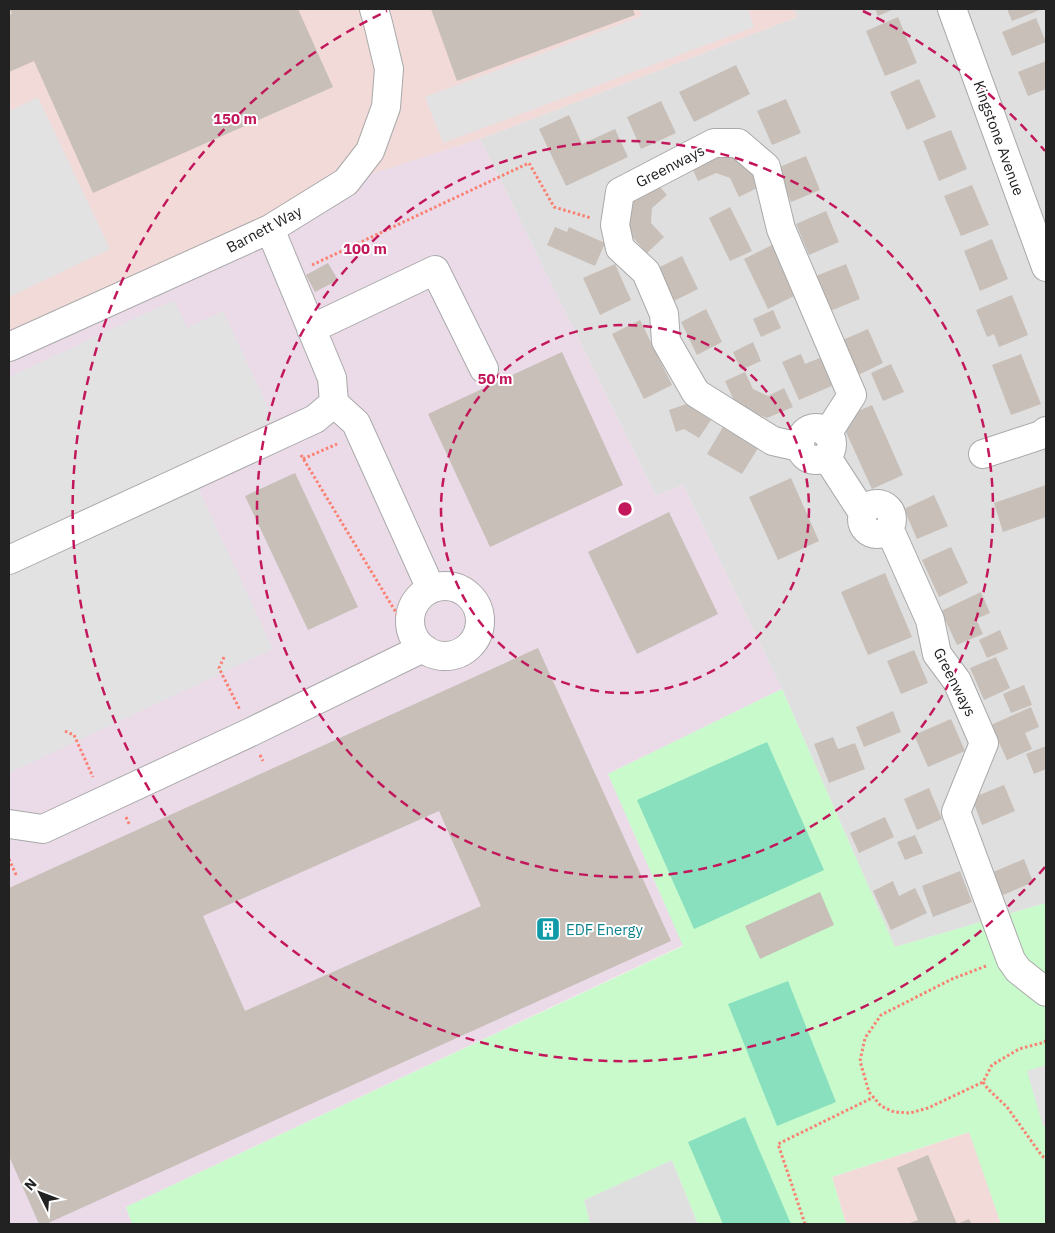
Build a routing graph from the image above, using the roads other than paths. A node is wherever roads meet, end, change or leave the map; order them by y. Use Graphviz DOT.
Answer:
graph roads {
  1 [pos="374,9"];
  2 [pos="952,9"];
  3 [pos="270,229"];
  4 [pos="1046,267"];
  5 [pos="311,328"];
  6 [pos="9,347"];
  7 [pos="484,370"];
  8 [pos="334,403"];
  9 [pos="1046,431"];
  10 [pos="827,445"];
  11 [pos="983,454"];
  12 [pos="9,560"];
  13 [pos="431,589"];
  14 [pos="422,650"];
  15 [pos="9,824"];
  16 [pos="1046,992"];
  1 -- 3 [label="street, Barnett Way"];
  2 -- 4 [label="street, Kingstone Avenue"];
  3 -- 5 [label="street"];
  3 -- 6 [label="street, Barnett Way"];
  5 -- 7 [label="street"];
  5 -- 8 [label="street"];
  8 -- 12 [label="street"];
  8 -- 13 [label="street"];
  9 -- 11 [label="street"];
  10 -- 10 [label="street, Greenways"];
  10 -- 16 [label="street, Greenways"];
  13 -- 14 [label="street"];
  13 -- 14 [label="street"];
  14 -- 15 [label="street"];
}
